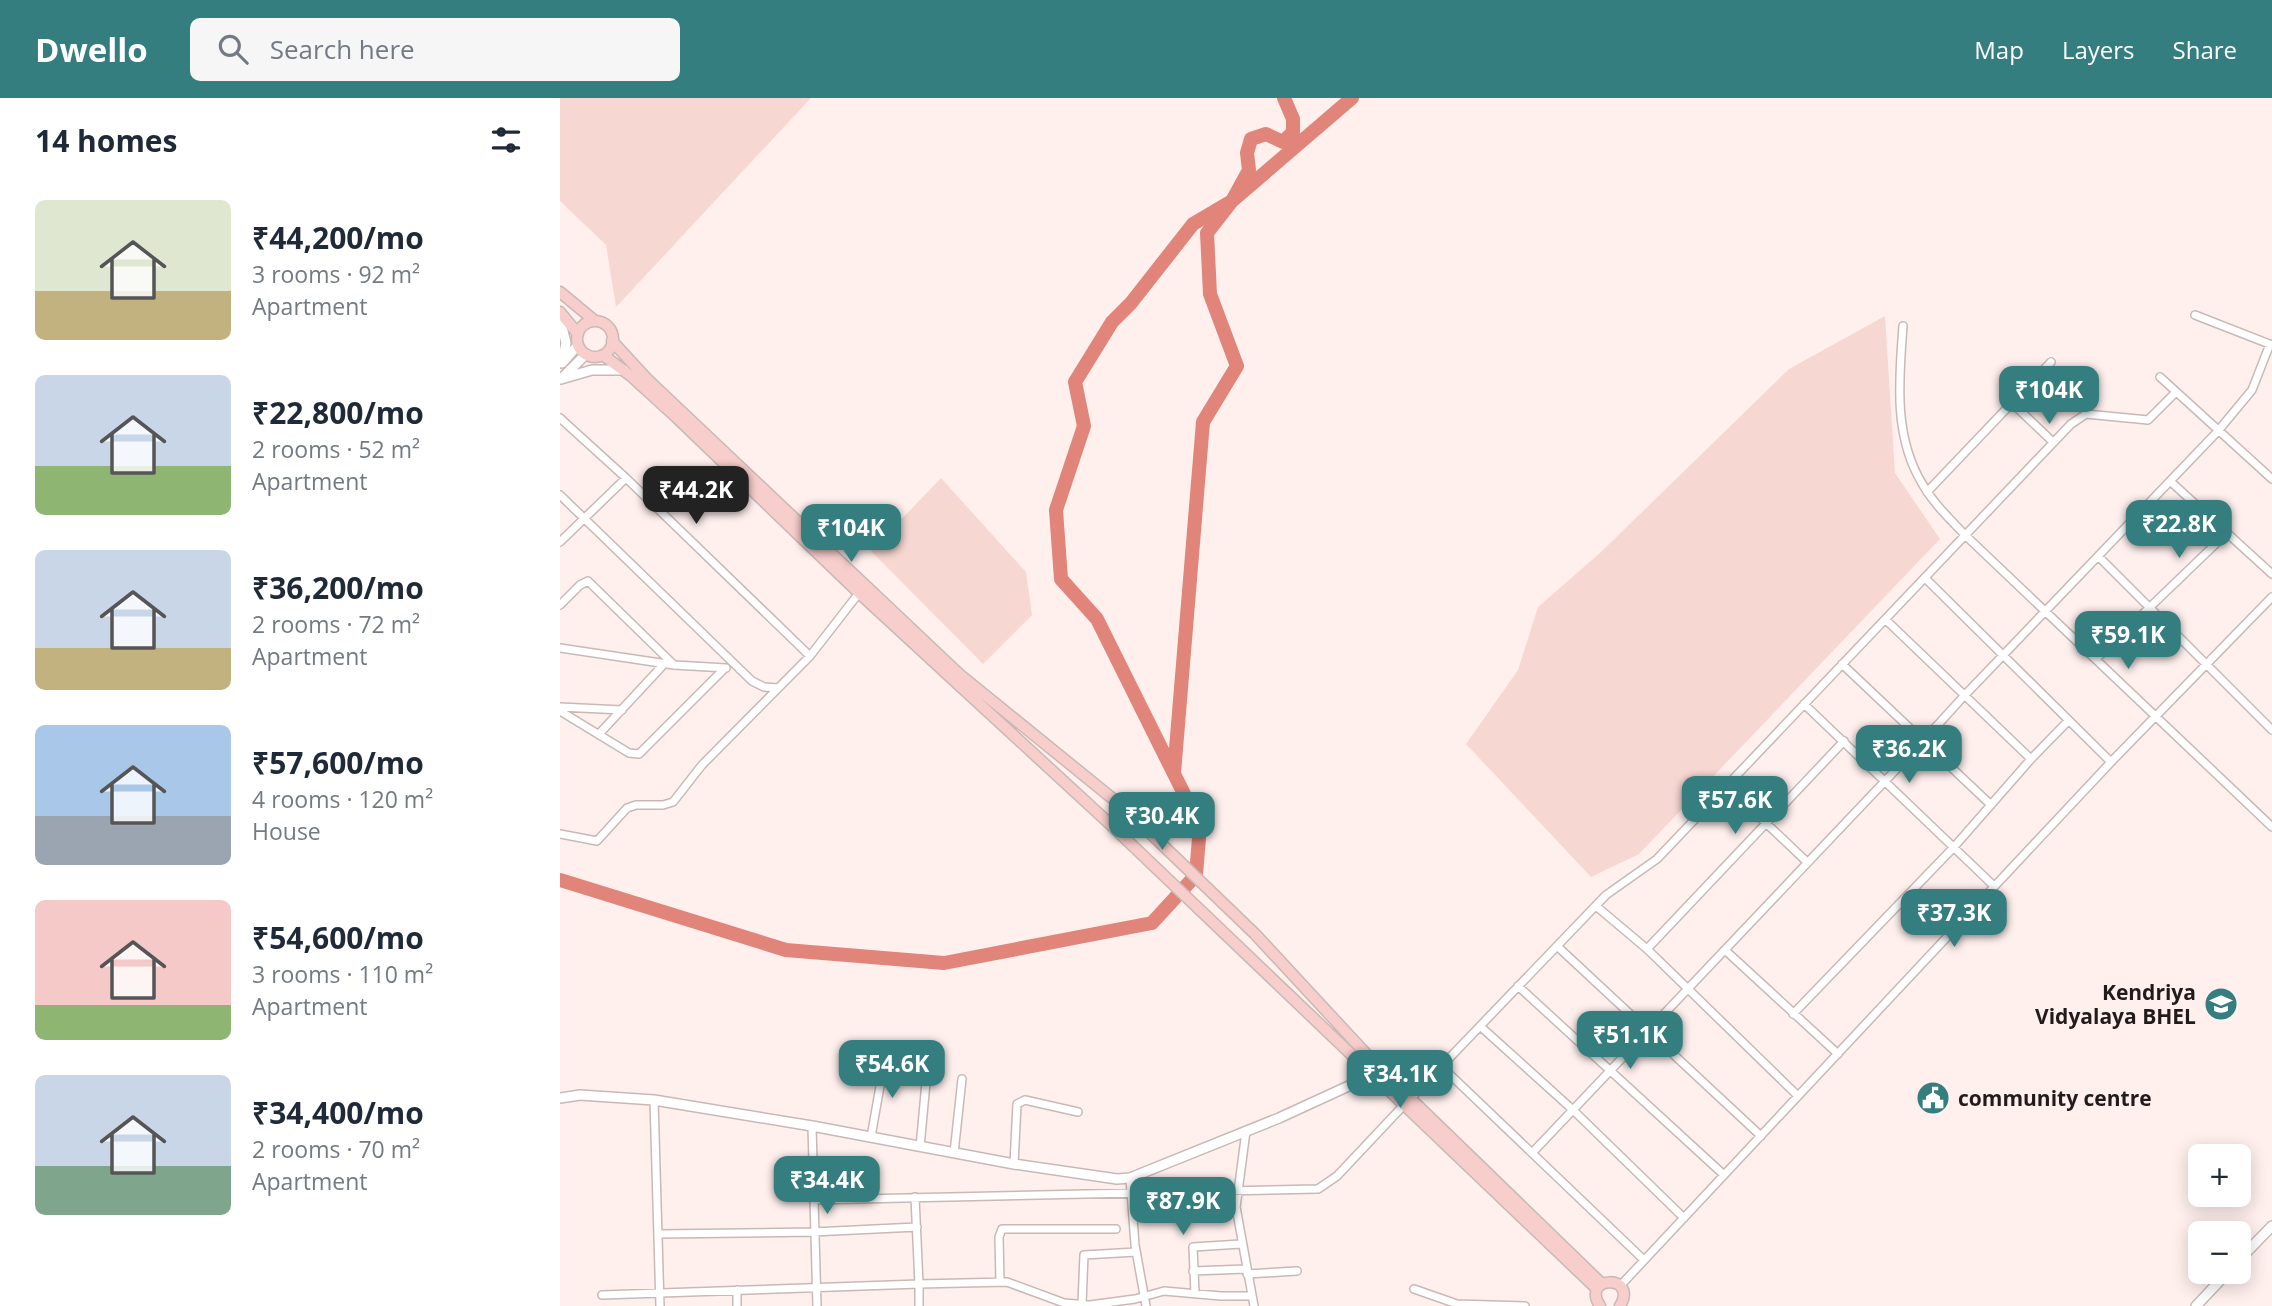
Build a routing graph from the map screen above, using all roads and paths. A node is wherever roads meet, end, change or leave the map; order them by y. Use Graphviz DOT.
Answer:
graph roads {
  1 [pos="560,292"];
  2 [pos="560,312"];
  3 [pos="2195,315"];
  4 [pos="560,319"];
  5 [pos="595,321"];
  6 [pos="1903,326"];
  7 [pos="578,334"];
  8 [pos="612,341"];
  9 [pos="2271,344"];
  10 [pos="578,345"];
  11 [pos="586,354"];
  12 [pos="603,355"];
  13 [pos="2051,362"];
  14 [pos="561,364"];
  15 [pos="624,370"];
  16 [pos="2160,377"];
  17 [pos="561,379"];
  18 [pos="2176,392"];
  19 [pos="2012,403"];
  20 [pos="560,418"];
  21 [pos="2218,431"];
  22 [pos="2053,442"];
  23 [pos="626,478"];
  24 [pos="2272,479"];
  25 [pos="2170,481"];
  26 [pos="1927,492"];
  27 [pos="560,495"];
  28 [pos="584,519"];
  29 [pos="2227,533"];
  30 [pos="1965,535"];
  31 [pos="560,542"];
  32 [pos="2099,557"];
  33 [pos="2272,574"];
  34 [pos="1926,579"];
  35 [pos="859,593"];
  36 [pos="2272,597"];
  37 [pos="560,605"];
  38 [pos="2150,608"];
  39 [pos="2045,611"];
  40 [pos="1886,621"];
  41 [pos="560,648"];
  42 [pos="810,656"];
  43 [pos="2002,656"];
  44 [pos="2096,659"];
  45 [pos="665,663"];
  46 [pos="732,663"];
  47 [pos="1842,664"];
  48 [pos="674,665"];
  49 [pos="2207,666"];
  50 [pos="724,669"];
  51 [pos="778,688"];
  52 [pos="1964,696"];
  53 [pos="1804,704"];
  54 [pos="560,709"];
  55 [pos="622,710"];
  56 [pos="2156,717"];
  57 [pos="2068,721"];
  58 [pos="2272,730"];
  59 [pos="599,734"];
  60 [pos="1924,740"];
  61 [pos="1844,741"];
  62 [pos="2031,759"];
  63 [pos="2111,762"];
  64 [pos="1885,781"];
  65 [pos="1727,786"];
  66 [pos="1991,804"];
  67 [pos="1765,824"];
  68 [pos="2272,827"];
  69 [pos="560,834"];
  70 [pos="1954,847"];
  71 [pos="1807,862"];
  72 [pos="1994,886"];
  73 [pos="1596,906"];
  74 [pos="1557,946"];
  75 [pos="1647,949"];
  76 [pos="1725,950"];
  77 [pos="1518,986"];
  78 [pos="1687,990"];
  79 [pos="1793,1014"];
  80 [pos="1480,1026"];
  81 [pos="1648,1031"];
  82 [pos="1838,1054"];
  83 [pos="885,1058"];
  84 [pos="928,1061"];
  85 [pos="1441,1066"];
  86 [pos="1609,1072"];
  87 [pos="1377,1073"];
  88 [pos="962,1079"];
  89 [pos="1798,1096"];
  90 [pos="560,1098"];
  91 [pos="654,1100"];
  92 [pos="1406,1102"];
  93 [pos="1573,1110"];
  94 [pos="1078,1112"];
  95 [pos="812,1126"];
  96 [pos="1246,1131"];
  97 [pos="1761,1136"];
  98 [pos="871,1137"];
  99 [pos="920,1147"];
  100 [pos="954,1153"];
  101 [pos="1532,1153"];
  102 [pos="1014,1164"];
  103 [pos="1724,1175"];
  104 [pos="1130,1178"];
  105 [pos="1236,1191"];
  106 [pos="1132,1193"];
  107 [pos="915,1197"];
  108 [pos="813,1200"];
  109 [pos="1684,1218"];
  110 [pos="2272,1226"];
  111 [pos="917,1227"];
  112 [pos="1116,1228"];
  113 [pos="813,1232"];
  114 [pos="658,1234"];
  115 [pos="1241,1244"];
  116 [pos="2251,1248"];
  117 [pos="1136,1252"];
  118 [pos="1644,1260"];
  119 [pos="1194,1271"];
  120 [pos="1247,1271"];
  121 [pos="1297,1271"];
  122 [pos="1000,1282"];
  123 [pos="919,1284"];
  124 [pos="2217,1284"];
  125 [pos="1620,1286"];
  126 [pos="817,1287"];
  127 [pos="1600,1287"];
  128 [pos="1414,1289"];
  129 [pos="737,1290"];
  130 [pos="660,1292"];
  131 [pos="1195,1293"];
  132 [pos="601,1295"];
  133 [pos="1252,1296"];
  134 [pos="1144,1297"];
  135 [pos="1063,1304"];
  136 [pos="1088,1305"];
  137 [pos="1498,1305"];
  138 [pos="1623,1305"];
  139 [pos="660,1306"];
  140 [pos="737,1306"];
  141 [pos="817,1306"];
  142 [pos="919,1306"];
  143 [pos="1146,1306"];
  144 [pos="1254,1306"];
  145 [pos="1525,1306"];
  146 [pos="1600,1306"];
  147 [pos="2196,1306"];
  1 -- 5 [label="main road"];
  2 -- 7 [label="main road"];
  3 -- 9 [label="street"];
  4 -- 14 [label="street"];
  5 -- 7 [label="main road"];
  5 -- 8 [label="main road"];
  6 -- 26 [label="street"];
  7 -- 10 [label="main road"];
  8 -- 12 [label="main road"];
  8 -- 87 [label="main road"];
  9 -- 21 [label="street"];
  10 -- 11 [label="main road"];
  10 -- 14 [label="street"];
  11 -- 12 [label="main road"];
  11 -- 17 [label="street"];
  12 -- 15 [label="main road"];
  13 -- 19 [label="street"];
  15 -- 17 [label="street"];
  15 -- 35 [label="main road"];
  16 -- 18 [label="street"];
  18 -- 21 [label="street"];
  18 -- 22 [label="street"];
  19 -- 22 [label="street"];
  19 -- 26 [label="street"];
  20 -- 23 [label="street"];
  21 -- 24 [label="street"];
  21 -- 25 [label="street"];
  22 -- 30 [label="street"];
  23 -- 28 [label="street"];
  23 -- 42 [label="street"];
  25 -- 29 [label="street"];
  25 -- 32 [label="street"];
  26 -- 30 [label="street"];
  27 -- 28 [label="street"];
  28 -- 31 [label="street"];
  28 -- 46 [label="street"];
  29 -- 33 [label="street"];
  29 -- 38 [label="street"];
  30 -- 34 [label="street"];
  30 -- 39 [label="street"];
  32 -- 38 [label="street"];
  32 -- 39 [label="street"];
  34 -- 40 [label="street"];
  34 -- 43 [label="street"];
  35 -- 42 [label="street"];
  35 -- 87 [label="main road"];
  36 -- 49 [label="street"];
  37 -- 48 [label="street"];
  38 -- 44 [label="street"];
  38 -- 49 [label="street"];
  39 -- 43 [label="street"];
  39 -- 44 [label="street"];
  40 -- 47 [label="street"];
  40 -- 52 [label="street"];
  41 -- 45 [label="street"];
  42 -- 51 [label="street"];
  43 -- 52 [label="street"];
  43 -- 57 [label="street"];
  44 -- 56 [label="street"];
  45 -- 48 [label="street"];
  45 -- 55 [label="street"];
  46 -- 50 [label="street"];
  46 -- 51 [label="street"];
  47 -- 53 [label="street"];
  47 -- 60 [label="street"];
  48 -- 50 [label="street"];
  49 -- 56 [label="street"];
  49 -- 58 [label="street"];
  50 -- 59 [label="street"];
  51 -- 69 [label="street"];
  52 -- 60 [label="street"];
  52 -- 62 [label="street"];
  53 -- 61 [label="street"];
  53 -- 65 [label="street"];
  54 -- 55 [label="street"];
  54 -- 59 [label="street"];
  55 -- 59 [label="street"];
  56 -- 63 [label="street"];
  56 -- 68 [label="street"];
  57 -- 62 [label="street"];
  57 -- 63 [label="street"];
  60 -- 64 [label="street"];
  60 -- 66 [label="street"];
  61 -- 64 [label="street"];
  61 -- 67 [label="street"];
  62 -- 66 [label="street"];
  63 -- 72 [label="street"];
  64 -- 70 [label="street"];
  64 -- 71 [label="street"];
  65 -- 67 [label="street"];
  65 -- 73 [label="street"];
  66 -- 70 [label="street"];
  67 -- 71 [label="street"];
  67 -- 75 [label="street"];
  70 -- 72 [label="street"];
  70 -- 79 [label="street"];
  71 -- 76 [label="street"];
  72 -- 82 [label="street"];
  73 -- 74 [label="street"];
  73 -- 75 [label="street"];
  74 -- 77 [label="street"];
  74 -- 81 [label="street"];
  75 -- 78 [label="street"];
  76 -- 78 [label="street"];
  76 -- 79 [label="street"];
  77 -- 80 [label="street"];
  77 -- 86 [label="street"];
  78 -- 81 [label="street"];
  78 -- 89 [label="street"];
  79 -- 82 [label="street"];
  80 -- 85 [label="street"];
  80 -- 93 [label="street"];
  81 -- 86 [label="street"];
  81 -- 97 [label="street"];
  82 -- 89 [label="street"];
  83 -- 98 [label="street"];
  84 -- 99 [label="street"];
  85 -- 92 [label="street"];
  85 -- 101 [label="street"];
  86 -- 93 [label="street"];
  86 -- 103 [label="street"];
  87 -- 92 [label="main road"];
  87 -- 96 [label="street"];
  88 -- 100 [label="street"];
  89 -- 97 [label="street"];
  90 -- 91 [label="street"];
  91 -- 95 [label="street"];
  91 -- 114 [label="street"];
  92 -- 105 [label="street"];
  92 -- 127 [label="main road"];
  93 -- 101 [label="street"];
  93 -- 109 [label="street"];
  94 -- 102 [label="street"];
  95 -- 98 [label="street"];
  95 -- 108 [label="street"];
  96 -- 104 [label="street"];
  96 -- 105 [label="street"];
  97 -- 103 [label="street"];
  98 -- 99 [label="street"];
  99 -- 100 [label="street"];
  100 -- 102 [label="street"];
  101 -- 118 [label="street"];
  102 -- 104 [label="street"];
  103 -- 109 [label="street"];
  104 -- 106 [label="street"];
  105 -- 106 [label="street"];
  105 -- 115 [label="street"];
  106 -- 107 [label="street"];
  106 -- 117 [label="street"];
  107 -- 108 [label="street"];
  107 -- 111 [label="street"];
  108 -- 113 [label="street"];
  109 -- 118 [label="street"];
  110 -- 116 [label="street"];
  111 -- 113 [label="street"];
  111 -- 123 [label="street"];
  112 -- 122 [label="street"];
  113 -- 114 [label="street"];
  113 -- 126 [label="street"];
  114 -- 130 [label="street"];
  115 -- 119 [label="street"];
  115 -- 120 [label="street"];
  117 -- 134 [label="street"];
  117 -- 136 [label="street"];
  118 -- 125 [label="street"];
  119 -- 120 [label="street"];
  119 -- 131 [label="street"];
  120 -- 121 [label="street"];
  120 -- 133 [label="street"];
  122 -- 123 [label="street"];
  122 -- 135 [label="street"];
  123 -- 126 [label="street"];
  123 -- 142 [label="street"];
  124 -- 147 [label="street"];
  125 -- 127 [label="main road"];
  125 -- 138 [label="main road"];
  126 -- 129 [label="street"];
  126 -- 141 [label="street"];
  127 -- 146 [label="main road"];
  128 -- 137 [label="street"];
  129 -- 130 [label="street"];
  129 -- 140 [label="street"];
  130 -- 132 [label="street"];
  130 -- 139 [label="street"];
  131 -- 133 [label="street"];
  131 -- 134 [label="street"];
  133 -- 144 [label="street"];
  134 -- 136 [label="street"];
  134 -- 143 [label="street"];
  135 -- 136 [label="street"];
  137 -- 145 [label="street"];
}
